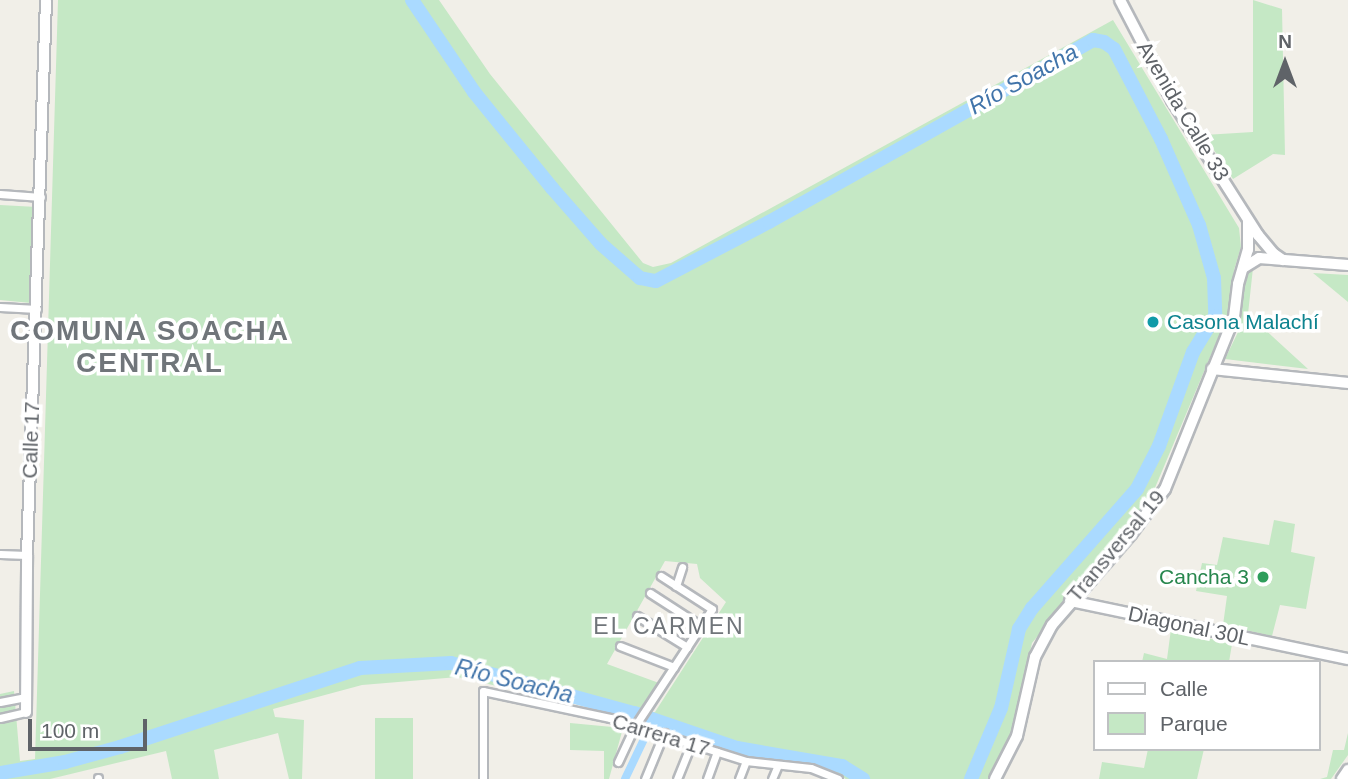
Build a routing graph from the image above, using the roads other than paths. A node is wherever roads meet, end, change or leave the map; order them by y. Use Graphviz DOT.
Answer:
graph roads {
  1 [pos="46,0"];
  2 [pos="1120,0"];
  3 [pos="0,194"];
  4 [pos="41,197"];
  5 [pos="1248,221"];
  6 [pos="1283,260"];
  7 [pos="1348,265"];
  8 [pos="1243,268"];
  9 [pos="0,307"];
  10 [pos="37,309"];
  11 [pos="1212,369"];
  12 [pos="1348,383"];
  13 [pos="0,554"];
  14 [pos="27,555"];
  15 [pos="682,567"];
  16 [pos="661,576"];
  17 [pos="676,586"];
  18 [pos="650,593"];
  19 [pos="1070,601"];
  20 [pos="637,616"];
  21 [pos="701,626"];
  22 [pos="620,646"];
  23 [pos="687,647"];
  24 [pos="1348,659"];
  25 [pos="674,667"];
  26 [pos="25,697"];
  27 [pos="0,702"];
  28 [pos="26,712"];
  29 [pos="0,718"];
  30 [pos="637,723"];
  31 [pos="664,733"];
  32 [pos="691,744"];
  33 [pos="717,752"];
  34 [pos="746,761"];
  35 [pos="618,762"];
  36 [pos="778,765"];
  37 [pos="811,768"];
  38 [pos="1348,770"];
  39 [pos="484,779"];
  40 [pos="645,779"];
  41 [pos="677,779"];
  42 [pos="706,779"];
  43 [pos="739,779"];
  44 [pos="772,779"];
  45 [pos="807,779"];
  46 [pos="838,779"];
  47 [pos="995,779"];
  48 [pos="1342,779"];
  1 -- 4 [label="main road, Calle 17"];
  2 -- 5 [label="main road, Avenida Calle 33"];
  3 -- 4 [label="street"];
  4 -- 10 [label="main road, Calle 17"];
  5 -- 6 [label="main road, Avenida Calle 33"];
  5 -- 8 [label="main road, Transversal 19"];
  6 -- 7 [label="main road"];
  6 -- 8 [label="main road"];
  8 -- 11 [label="main road, Transversal 19"];
  9 -- 10 [label="street"];
  10 -- 14 [label="main road, Calle 17"];
  11 -- 12 [label="main road"];
  11 -- 19 [label="main road, Transversal 19"];
  13 -- 14 [label="street"];
  14 -- 26 [label="main road, Calle 17"];
  15 -- 17 [label="street"];
  16 -- 17 [label="street"];
  17 -- 21 [label="street"];
  18 -- 21 [label="street"];
  19 -- 24 [label="main road, Diagonal 30L"];
  19 -- 47 [label="main road, Transversal 19"];
  20 -- 23 [label="street"];
  21 -- 23 [label="street"];
  22 -- 25 [label="street"];
  23 -- 25 [label="street"];
  25 -- 30 [label="street"];
  26 -- 27 [label="street"];
  26 -- 28 [label="main road, Calle 17"];
  28 -- 29 [label="street"];
  30 -- 31 [label="street, Carrera 17"];
  30 -- 35 [label="street"];
  30 -- 39 [label="street, Carrera 17"];
  31 -- 32 [label="street, Carrera 17"];
  31 -- 40 [label="street"];
  32 -- 33 [label="street, Carrera 17"];
  32 -- 41 [label="street"];
  33 -- 34 [label="street, Carrera 17"];
  33 -- 42 [label="street"];
  34 -- 36 [label="street, Carrera 17"];
  34 -- 43 [label="street"];
  36 -- 37 [label="street, Carrera 17"];
  36 -- 44 [label="street"];
  37 -- 45 [label="street"];
  37 -- 46 [label="street, Carrera 17"];
  38 -- 48 [label="main road"];
}
